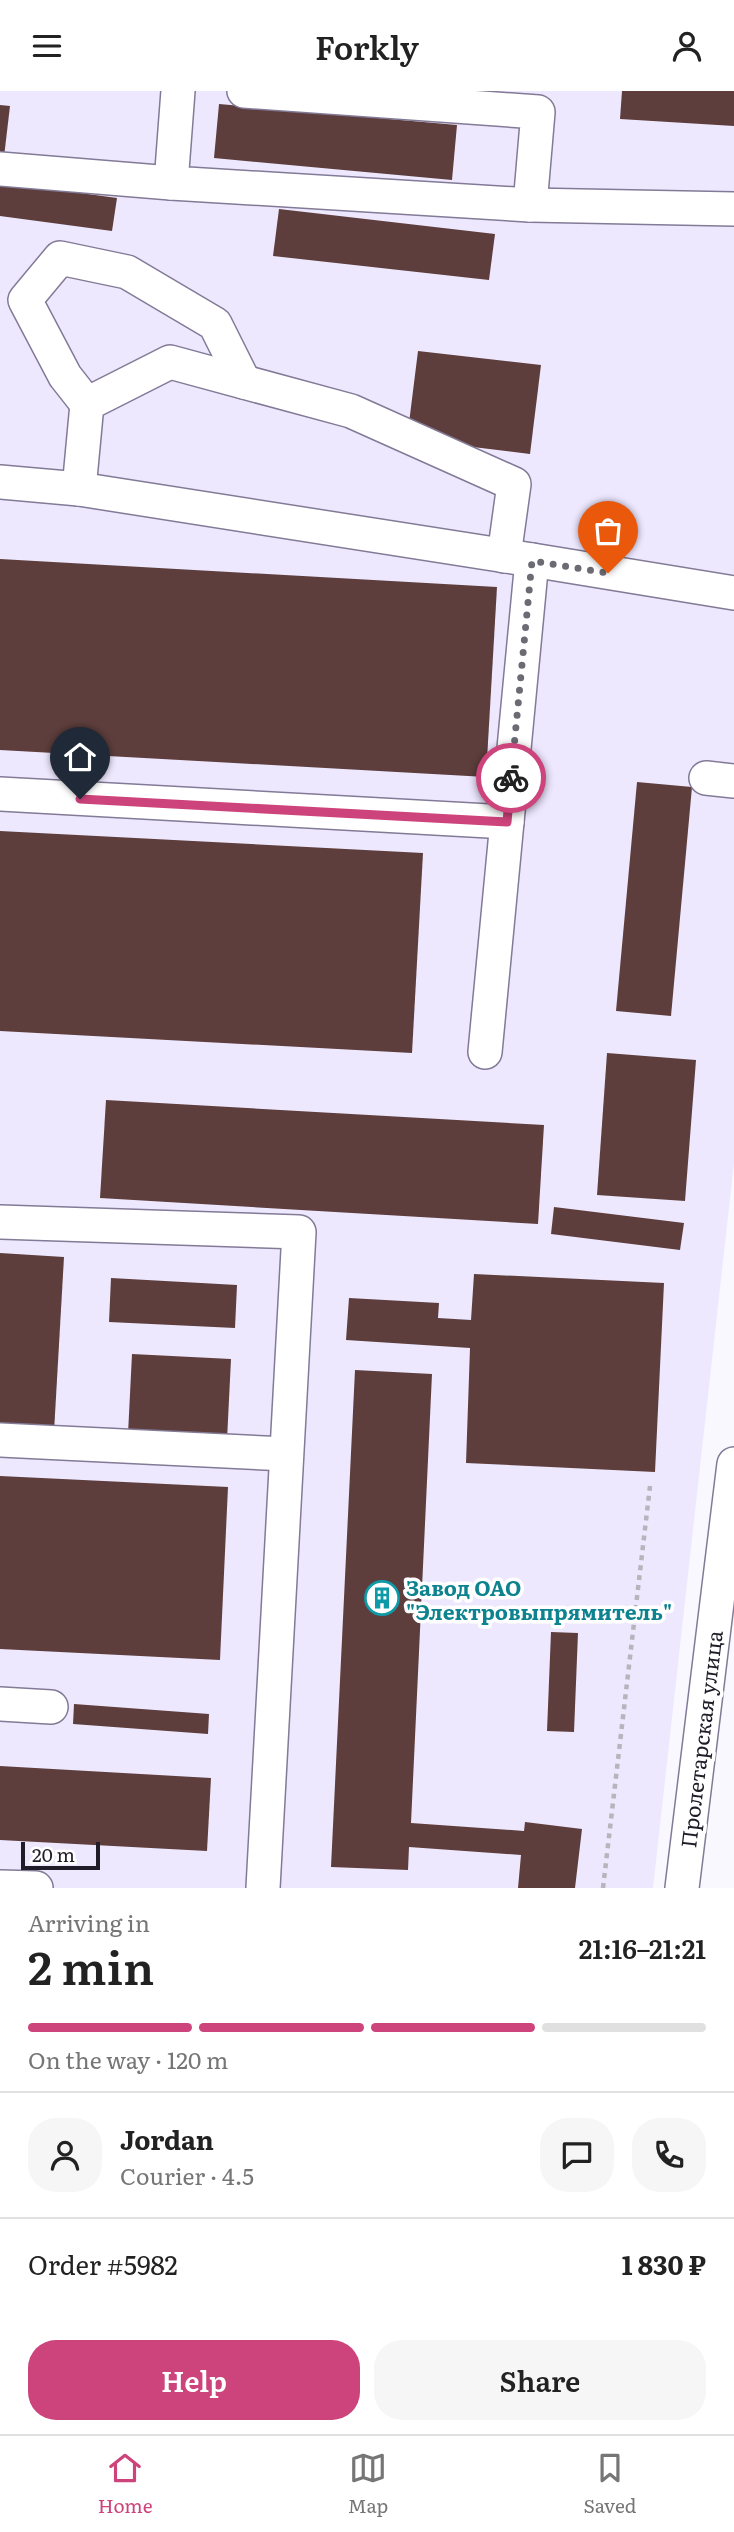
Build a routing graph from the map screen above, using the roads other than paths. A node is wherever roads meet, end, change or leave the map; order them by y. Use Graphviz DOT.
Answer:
graph roads {
  1 [pos="178,91"];
  2 [pos="244,91"];
  3 [pos="539,101"];
  4 [pos="0,169"];
  5 [pos="171,183"];
  6 [pos="530,205"];
  7 [pos="734,209"];
  8 [pos="244,382"];
  9 [pos="87,404"];
  10 [pos="0,482"];
  11 [pos="79,489"];
  12 [pos="518,558"];
  13 [pos="734,593"];
  14 [pos="0,794"];
  15 [pos="507,822"];
  16 [pos="485,1052"];
  17 [pos="0,1222"];
  18 [pos="0,1440"];
  19 [pos="286,1454"];
  20 [pos="734,1464"];
  21 [pos="0,1704"];
  22 [pos="51,1707"];
  23 [pos="0,1887"];
  24 [pos="36,1888"];
  25 [pos="263,1888"];
  26 [pos="682,1888"];
  1 -- 5 [label="street"];
  2 -- 3 [label="street"];
  3 -- 6 [label="street"];
  4 -- 5 [label="street"];
  5 -- 6 [label="street"];
  6 -- 7 [label="street"];
  8 -- 9 [label="street"];
  8 -- 9 [label="street"];
  8 -- 12 [label="street"];
  9 -- 11 [label="street"];
  10 -- 11 [label="street"];
  11 -- 12 [label="street"];
  12 -- 13 [label="street"];
  12 -- 15 [label="street"];
  14 -- 15 [label="street"];
  15 -- 16 [label="street"];
  17 -- 19 [label="street"];
  18 -- 19 [label="street"];
  19 -- 25 [label="street"];
  20 -- 26 [label="street, Пролетарская улица"];
  21 -- 22 [label="street"];
  23 -- 24 [label="street"];
}
